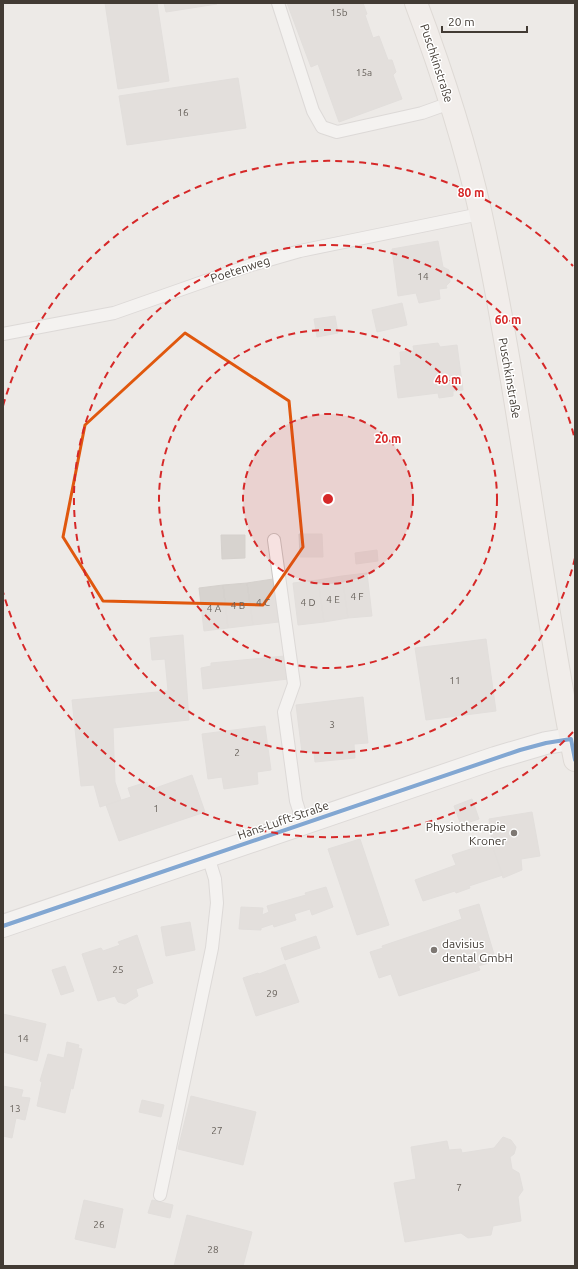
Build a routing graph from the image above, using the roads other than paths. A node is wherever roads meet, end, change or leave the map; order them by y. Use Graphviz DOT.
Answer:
graph roads {
  1 [pos="278,3"];
  2 [pos="416,3"];
  3 [pos="450,103"];
  4 [pos="480,214"];
  5 [pos="3,334"];
  6 [pos="274,540"];
  7 [pos="571,739"];
  8 [pos="575,760"];
  9 [pos="303,824"];
  10 [pos="208,856"];
  11 [pos="3,926"];
  12 [pos="160,1195"];
  1 -- 3 [label="lane"];
  2 -- 3 [label="main road, Puschkinstraße"];
  3 -- 4 [label="main road, Puschkinstraße"];
  4 -- 5 [label="lane, Poetenweg"];
  4 -- 7 [label="main road, Puschkinstraße"];
  6 -- 9 [label="lane"];
  7 -- 8 [label="main road, Puschkinstraße"];
  7 -- 9 [label="street, Hans-Lufft-Straße"];
  9 -- 10 [label="street, Hans-Lufft-Straße"];
  10 -- 11 [label="street, Hans-Lufft-Straße"];
  10 -- 12 [label="lane"];
}
